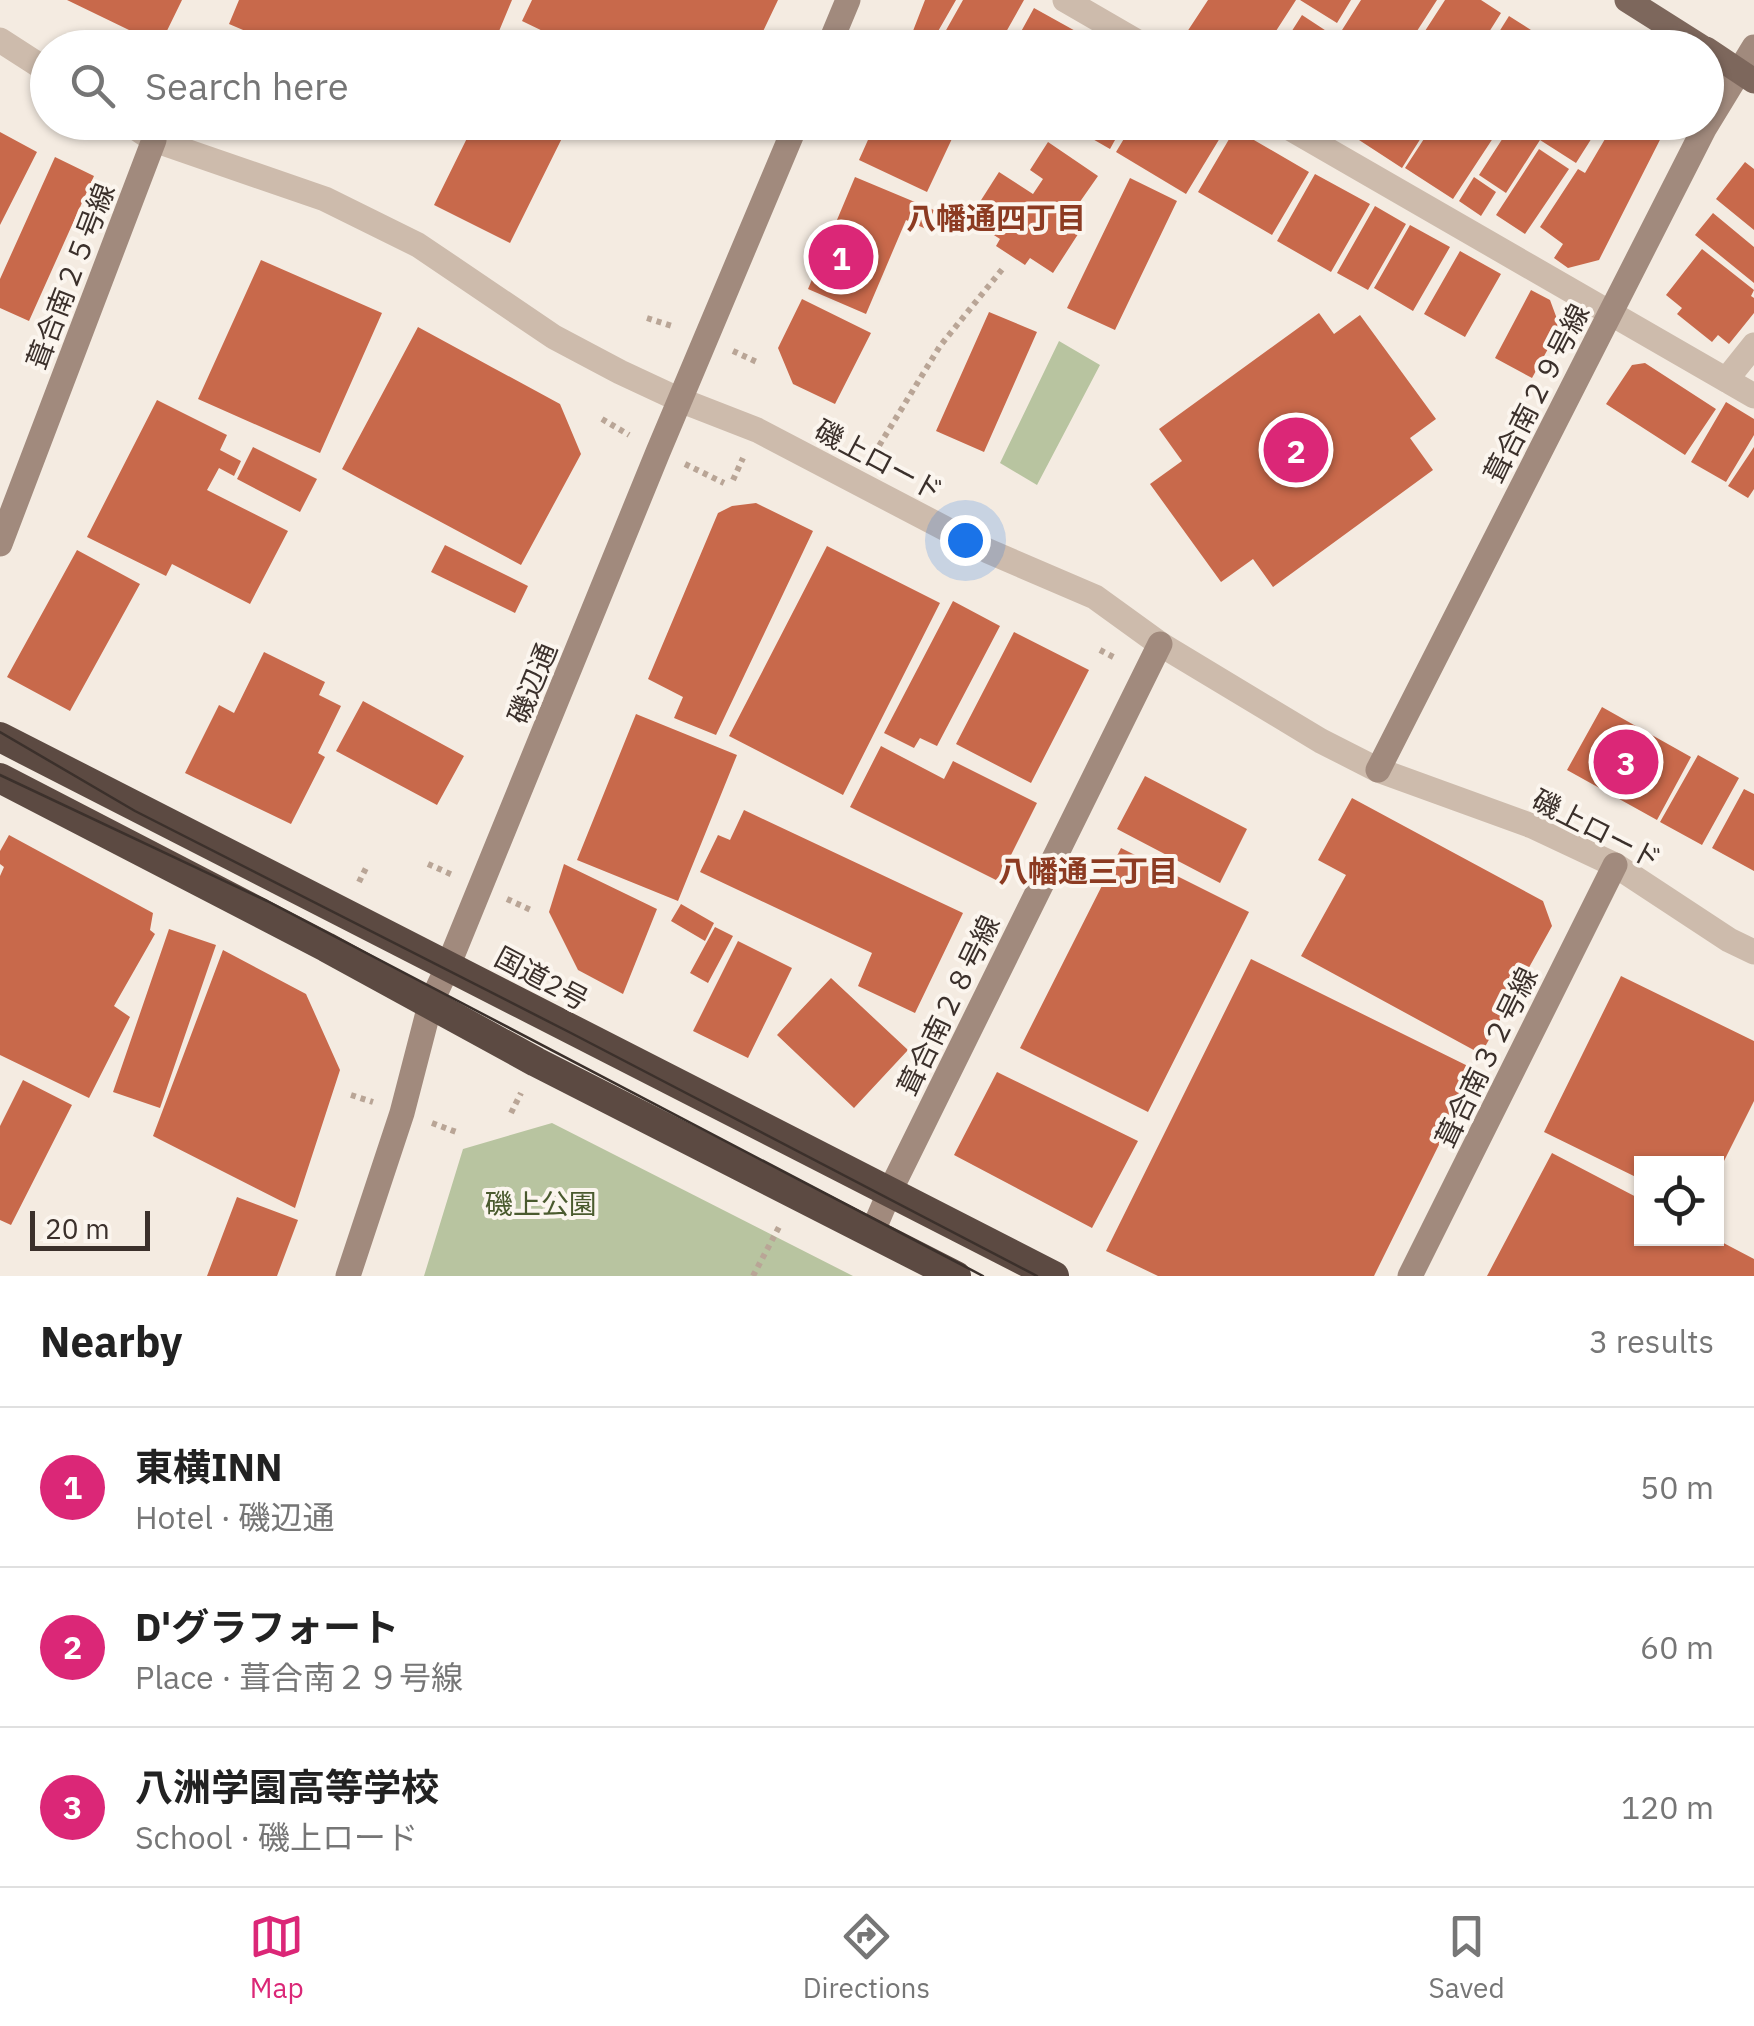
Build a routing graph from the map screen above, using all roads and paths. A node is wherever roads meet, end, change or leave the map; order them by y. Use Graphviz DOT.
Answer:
graph roads {
  1 [pos="848,0"];
  2 [pos="1065,0"];
  3 [pos="1627,0"];
  4 [pos="836,30"];
  5 [pos="1117,30"];
  6 [pos="1676,30"];
  7 [pos="0,40"];
  8 [pos="1754,46"];
  9 [pos="30,59"];
  10 [pos="1724,61"];
  11 [pos="1747,76"];
  12 [pos="1724,104"];
  13 [pos="154,140"];
  14 [pos="789,140"];
  15 [pos="1310,140"];
  16 [pos="1698,140"];
  17 [pos="1004,266"];
  18 [pos="1610,312"];
  19 [pos="1754,345"];
  20 [pos="1726,380"];
  21 [pos="1754,396"];
  22 [pos="680,400"];
  23 [pos="857,482"];
  24 [pos="0,544"];
  25 [pos="1160,644"];
  26 [pos="0,737"];
  27 [pos="1378,770"];
  28 [pos="0,778"];
  29 [pos="1615,865"];
  30 [pos="1754,952"];
  31 [pos="448,966"];
  32 [pos="430,1005"];
  33 [pos="890,1191"];
  34 [pos="779,1227"];
  35 [pos="872,1233"];
  36 [pos="348,1276"];
  37 [pos="753,1276"];
  38 [pos="956,1276"];
  39 [pos="1054,1276"];
  40 [pos="1410,1276"];
  1 -- 4 [label="street"];
  2 -- 5 [label="street"];
  3 -- 6 [label="main road"];
  7 -- 9 [label="street"];
  8 -- 11 [label="street, 葺合南２９号線"];
  10 -- 11 [label="main road"];
  11 -- 12 [label="street, 葺合南２９号線"];
  13 -- 22 [label="street, 磯上ロード"];
  13 -- 24 [label="street, 葺合南２５号線"];
  14 -- 22 [label="street, 磯辺通"];
  15 -- 18 [label="street"];
  16 -- 18 [label="street, 葺合南２９号線"];
  17 -- 23 [label="path"];
  18 -- 20 [label="street"];
  18 -- 27 [label="street, 葺合南２９号線"];
  19 -- 20 [label="street"];
  20 -- 21 [label="street"];
  22 -- 23 [label="street, 磯上ロード"];
  22 -- 31 [label="street, 磯辺通"];
  23 -- 25 [label="street, 磯上ロード"];
  25 -- 27 [label="street, 磯上ロード"];
  25 -- 33 [label="street, 葺合南２８号線"];
  26 -- 31 [label="highway, 国道2号"];
  27 -- 29 [label="street, 磯上ロード"];
  28 -- 32 [label="highway"];
  29 -- 30 [label="street, 磯上ロード"];
  29 -- 40 [label="street, 葺合南３２号線"];
  31 -- 32 [label="street, 磯辺通"];
  31 -- 33 [label="highway, 国道2号"];
  32 -- 35 [label="highway"];
  32 -- 36 [label="street, 磯辺通"];
  33 -- 35 [label="street, 葺合南２８号線"];
  33 -- 39 [label="highway, 国道2号"];
  34 -- 37 [label="path"];
  35 -- 38 [label="highway"];
}
